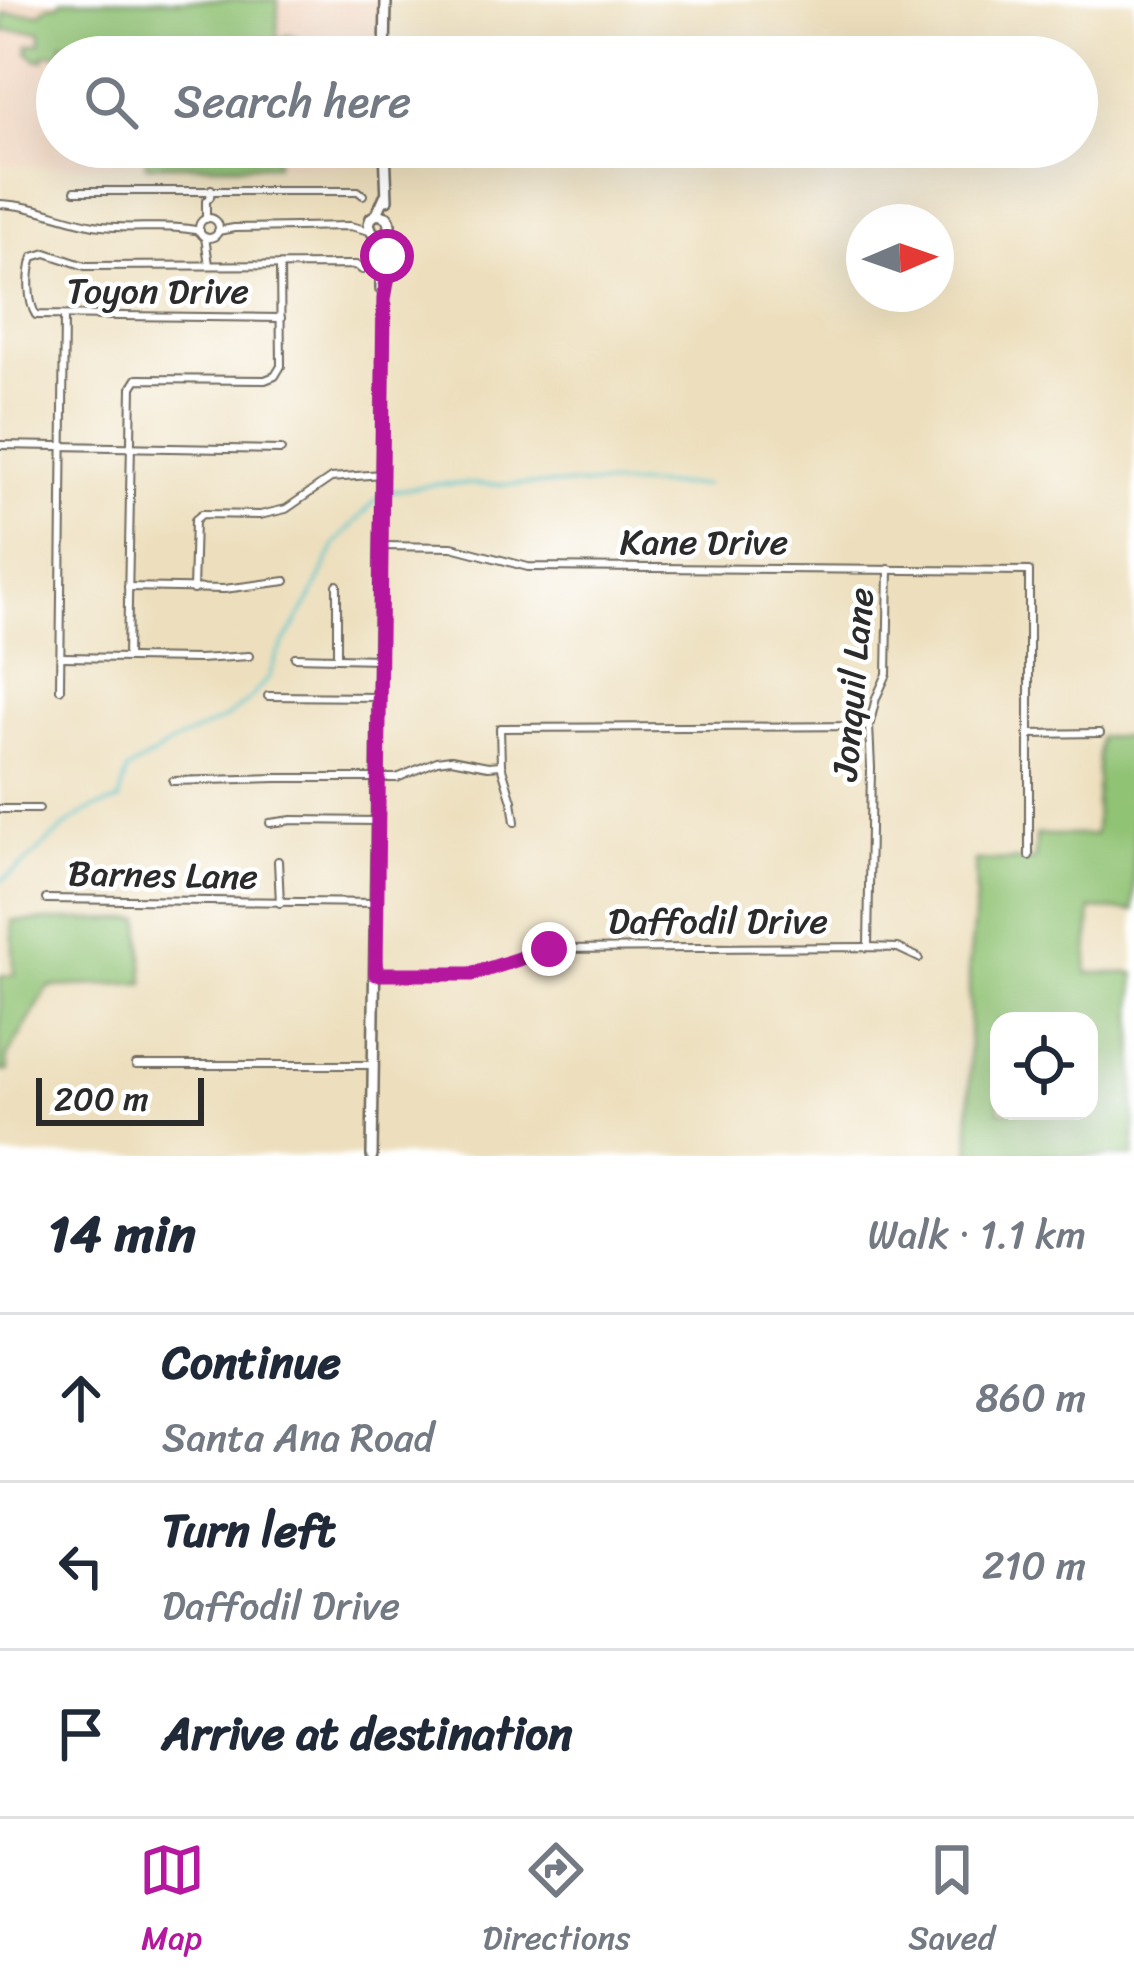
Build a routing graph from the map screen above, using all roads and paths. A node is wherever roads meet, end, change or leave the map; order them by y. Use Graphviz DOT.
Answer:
graph roads {
  1 [pos="386,0"];
  2 [pos="386,36"];
  3 [pos="385,168"];
  4 [pos="75,191"];
  5 [pos="211,193"];
  6 [pos="363,195"];
  7 [pos="0,204"];
  8 [pos="378,216"];
  9 [pos="350,226"];
  10 [pos="209,228"];
  11 [pos="378,233"];
  12 [pos="209,261"];
  13 [pos="280,265"];
  14 [pos="362,270"];
  15 [pos="64,316"];
  16 [pos="281,318"];
  17 [pos="0,445"];
  18 [pos="130,446"];
  19 [pos="62,447"];
  20 [pos="281,450"];
  21 [pos="382,474"];
  22 [pos="381,546"];
  23 [pos="889,569"];
  24 [pos="286,581"];
  25 [pos="337,585"];
  26 [pos="128,587"];
  27 [pos="193,590"];
  28 [pos="249,656"];
  29 [pos="61,657"];
  30 [pos="127,657"];
  31 [pos="295,657"];
  32 [pos="337,658"];
  33 [pos="379,659"];
  34 [pos="60,689"];
  35 [pos="268,696"];
  36 [pos="378,697"];
  37 [pos="869,726"];
  38 [pos="1100,733"];
  39 [pos="1028,734"];
  40 [pos="501,765"];
  41 [pos="378,778"];
  42 [pos="173,781"];
  43 [pos="0,809"];
  44 [pos="39,809"];
  45 [pos="377,821"];
  46 [pos="514,822"];
  47 [pos="270,823"];
  48 [pos="1029,856"];
  49 [pos="278,861"];
  50 [pos="46,899"];
  51 [pos="280,903"];
  52 [pos="376,903"];
  53 [pos="868,947"];
  54 [pos="919,958"];
  55 [pos="376,974"];
  56 [pos="136,1065"];
  57 [pos="374,1065"];
  58 [pos="372,1156"];
  1 -- 2 [label="street"];
  3 -- 8 [label="street"];
  4 -- 5 [label="street"];
  5 -- 6 [label="street"];
  5 -- 10 [label="street"];
  7 -- 10 [label="street"];
  8 -- 9 [label="street"];
  8 -- 11 [label="street"];
  8 -- 11 [label="street"];
  9 -- 10 [label="street"];
  9 -- 11 [label="street"];
  10 -- 12 [label="street"];
  11 -- 21 [label="street"];
  12 -- 13 [label="street"];
  12 -- 15 [label="street, Toyon Drive"];
  13 -- 14 [label="street"];
  13 -- 16 [label="street"];
  15 -- 16 [label="street, Toyon Drive"];
  15 -- 19 [label="street"];
  16 -- 18 [label="street"];
  17 -- 19 [label="street"];
  18 -- 19 [label="street"];
  18 -- 20 [label="street"];
  18 -- 26 [label="street"];
  19 -- 29 [label="street"];
  21 -- 22 [label="street"];
  21 -- 27 [label="street"];
  22 -- 23 [label="street, Kane Drive"];
  22 -- 33 [label="street"];
  23 -- 37 [label="street, Jonquil Lane"];
  23 -- 39 [label="street, Kane Drive"];
  24 -- 27 [label="street"];
  25 -- 32 [label="street"];
  26 -- 27 [label="street"];
  26 -- 30 [label="street"];
  28 -- 30 [label="street"];
  29 -- 30 [label="street"];
  29 -- 34 [label="street"];
  31 -- 32 [label="street"];
  32 -- 33 [label="street"];
  33 -- 36 [label="street"];
  35 -- 36 [label="street"];
  36 -- 41 [label="street"];
  37 -- 40 [label="street"];
  37 -- 53 [label="street, Jonquil Lane"];
  38 -- 39 [label="street"];
  39 -- 48 [label="street"];
  40 -- 41 [label="street"];
  40 -- 46 [label="street"];
  41 -- 42 [label="street"];
  41 -- 45 [label="street"];
  43 -- 44 [label="street"];
  45 -- 47 [label="street"];
  45 -- 52 [label="street"];
  49 -- 51 [label="street, Barnes Lane"];
  50 -- 51 [label="street, Barnes Lane"];
  51 -- 52 [label="street, Barnes Lane"];
  52 -- 55 [label="street"];
  53 -- 54 [label="street, Daffodil Drive"];
  53 -- 55 [label="street, Daffodil Drive"];
  55 -- 57 [label="street"];
  56 -- 57 [label="street"];
  57 -- 58 [label="street"];
}
